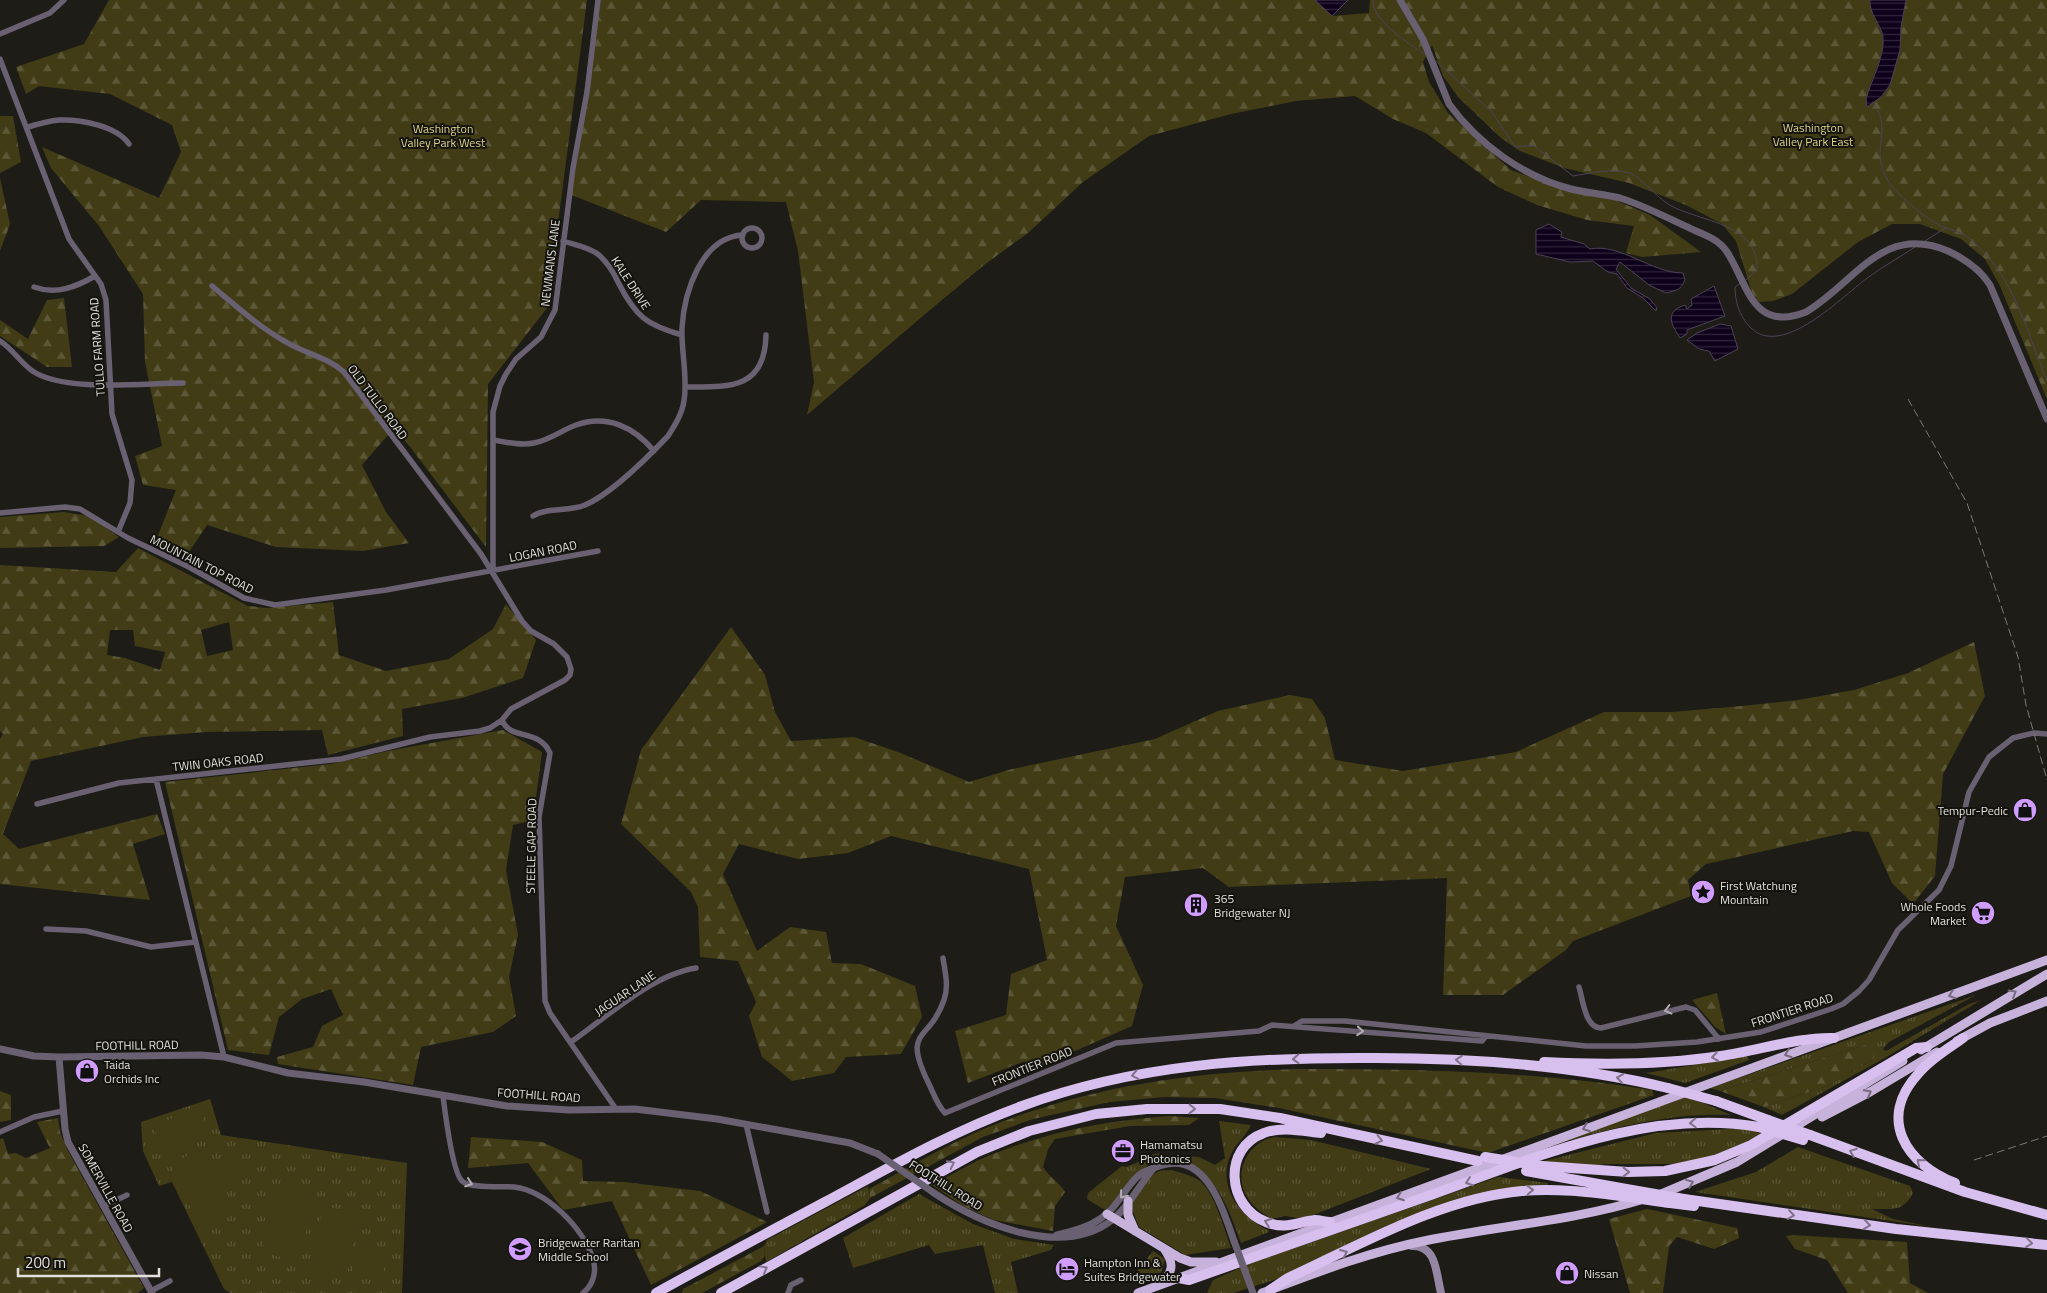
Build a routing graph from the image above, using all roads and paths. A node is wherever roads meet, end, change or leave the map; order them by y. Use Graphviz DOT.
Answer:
graph roads {
  1 [pos="64,0"];
  2 [pos="598,0"];
  3 [pos="1400,0"];
  4 [pos="0,34"];
  5 [pos="0,59"];
  6 [pos="28,127"];
  7 [pos="129,144"];
  8 [pos="743,235"];
  9 [pos="563,241"];
  10 [pos="95,276"];
  11 [pos="212,286"];
  12 [pos="34,287"];
  13 [pos="682,335"];
  14 [pos="766,335"];
  15 [pos="0,341"];
  16 [pos="183,382"];
  17 [pos="110,383"];
  18 [pos="685,387"];
  19 [pos="2047,420"];
  20 [pos="492,440"];
  21 [pos="654,451"];
  22 [pos="0,513"];
  23 [pos="533,516"];
  24 [pos="118,532"];
  25 [pos="598,551"];
  26 [pos="493,571"];
  27 [pos="502,720"];
  28 [pos="2047,734"];
  29 [pos="156,778"];
  30 [pos="38,804"];
  31 [pos="46,929"];
  32 [pos="195,942"];
  33 [pos="943,958"];
  34 [pos="2047,960"];
  35 [pos="696,968"];
  36 [pos="2047,974"];
  37 [pos="1579,987"];
  38 [pos="2047,1001"];
  39 [pos="1834,1038"];
  40 [pos="1963,1038"];
  41 [pos="1719,1039"];
  42 [pos="571,1042"];
  43 [pos="1927,1047"];
  44 [pos="0,1048"];
  45 [pos="59,1057"];
  46 [pos="224,1057"];
  47 [pos="1486,1062"];
  48 [pos="442,1096"];
  49 [pos="616,1108"];
  50 [pos="63,1111"];
  51 [pos="1801,1123"];
  52 [pos="746,1124"];
  53 [pos="0,1132"];
  54 [pos="1339,1132"];
  55 [pos="1807,1138"];
  56 [pos="1481,1159"];
  57 [pos="1153,1169"];
  58 [pos="127,1195"];
  59 [pos="1972,1195"];
  60 [pos="1128,1201"];
  61 [pos="1716,1203"];
  62 [pos="104,1206"];
  63 [pos="767,1212"];
  64 [pos="2047,1215"];
  65 [pos="1110,1217"];
  66 [pos="1330,1222"];
  67 [pos="1135,1232"];
  68 [pos="1444,1237"];
  69 [pos="2047,1245"];
  70 [pos="1406,1246"];
  71 [pos="1164,1250"];
  72 [pos="1432,1256"];
  73 [pos="1222,1262"];
  74 [pos="1179,1278"];
  75 [pos="801,1280"];
  76 [pos="170,1281"];
  77 [pos="1153,1288"];
  78 [pos="151,1292"];
  79 [pos="1266,1292"];
  80 [pos="583,1293"];
  81 [pos="656,1293"];
  82 [pos="721,1293"];
  83 [pos="788,1293"];
  84 [pos="1138,1293"];
  85 [pos="1254,1293"];
  86 [pos="1441,1293"];
  1 -- 4 [label="street"];
  2 -- 9 [label="street, NEWMANS LANE"];
  3 -- 19 [label="street"];
  5 -- 6 [label="street, TULLO FARM ROAD"];
  6 -- 7 [label="street"];
  6 -- 10 [label="street, TULLO FARM ROAD"];
  8 -- 13 [label="street"];
  9 -- 13 [label="street, KALE DRIVE"];
  9 -- 20 [label="street, NEWMANS LANE"];
  10 -- 12 [label="street"];
  10 -- 17 [label="street, TULLO FARM ROAD"];
  11 -- 26 [label="street, OLD TULLO ROAD"];
  13 -- 18 [label="street"];
  14 -- 18 [label="street"];
  15 -- 17 [label="street"];
  16 -- 17 [label="street"];
  17 -- 24 [label="street, TULLO FARM ROAD"];
  18 -- 21 [label="street"];
  20 -- 21 [label="street"];
  20 -- 26 [label="street, NEWMANS LANE"];
  21 -- 23 [label="street"];
  22 -- 24 [label="street, MOUNTAIN TOP ROAD"];
  24 -- 26 [label="street, MOUNTAIN TOP ROAD"];
  25 -- 26 [label="street, LOGAN ROAD"];
  26 -- 27 [label="street"];
  27 -- 29 [label="street, TWIN OAKS ROAD"];
  27 -- 42 [label="street, STEELE GAP ROAD"];
  28 -- 41 [label="street, FRONTIER ROAD"];
  29 -- 30 [label="street"];
  29 -- 32 [label="street, TWIN OAKS ROAD"];
  31 -- 32 [label="street"];
  32 -- 46 [label="street, TWIN OAKS ROAD"];
  33 -- 41 [label="street, FRONTIER ROAD"];
  34 -- 39 [label="highway, one-way"];
  35 -- 42 [label="street, JAGUAR LANE"];
  43 -- 36 [label="highway, one-way"];
  41 -- 37 [label="street, one-way"];
  38 -- 40 [label="highway"];
  39 -- 47 [label="highway, one-way"];
  39 -- 66 [label="highway, one-way"];
  51 -- 40 [label="highway, one-way"];
  59 -- 40 [label="highway, one-way"];
  42 -- 49 [label="street, STEELE GAP ROAD"];
  43 -- 51 [label="highway"];
  56 -- 43 [label="highway, one-way, bridge"];
  44 -- 45 [label="street, FOOTHILL ROAD"];
  45 -- 46 [label="street, FOOTHILL ROAD"];
  45 -- 50 [label="street, SOMERVILLE ROAD"];
  46 -- 48 [label="street, FOOTHILL ROAD"];
  55 -- 47 [label="highway, one-way, bridge"];
  47 -- 81 [label="highway, one-way"];
  48 -- 49 [label="street, FOOTHILL ROAD"];
  48 -- 80 [label="street, one-way"];
  49 -- 52 [label="street, FOOTHILL ROAD"];
  50 -- 53 [label="street"];
  50 -- 62 [label="street, SOMERVILLE ROAD"];
  68 -- 51 [label="highway, one-way"];
  52 -- 63 [label="street"];
  52 -- 65 [label="street, FOOTHILL ROAD, bridge"];
  54 -- 56 [label="highway, one-way"];
  66 -- 54 [label="highway, one-way"];
  82 -- 54 [label="highway, one-way"];
  59 -- 55 [label="highway, one-way"];
  55 -- 74 [label="highway, one-way, bridge"];
  56 -- 61 [label="highway, bridge"];
  57 -- 60 [label="street, FOOTHILL ROAD"];
  57 -- 65 [label="street, FOOTHILL ROAD, one-way"];
  57 -- 85 [label="street, FOOTHILL ROAD, bridge"];
  58 -- 62 [label="street"];
  59 -- 64 [label="highway"];
  60 -- 65 [label="street, FOOTHILL ROAD"];
  60 -- 67 [label="highway"];
  61 -- 69 [label="highway, one-way"];
  79 -- 61 [label="highway, one-way, bridge"];
  62 -- 78 [label="street, SOMERVILLE ROAD"];
  65 -- 67 [label="highway"];
  66 -- 73 [label="highway"];
  67 -- 71 [label="highway"];
  68 -- 70 [label="highway"];
  68 -- 72 [label="main road"];
  70 -- 72 [label="main road"];
  70 -- 79 [label="highway"];
  71 -- 73 [label="highway"];
  71 -- 77 [label="highway"];
  72 -- 86 [label="main road"];
  73 -- 74 [label="highway"];
  74 -- 77 [label="highway"];
  75 -- 83 [label="street"];
  76 -- 78 [label="street"];
  77 -- 84 [label="highway"];
}
